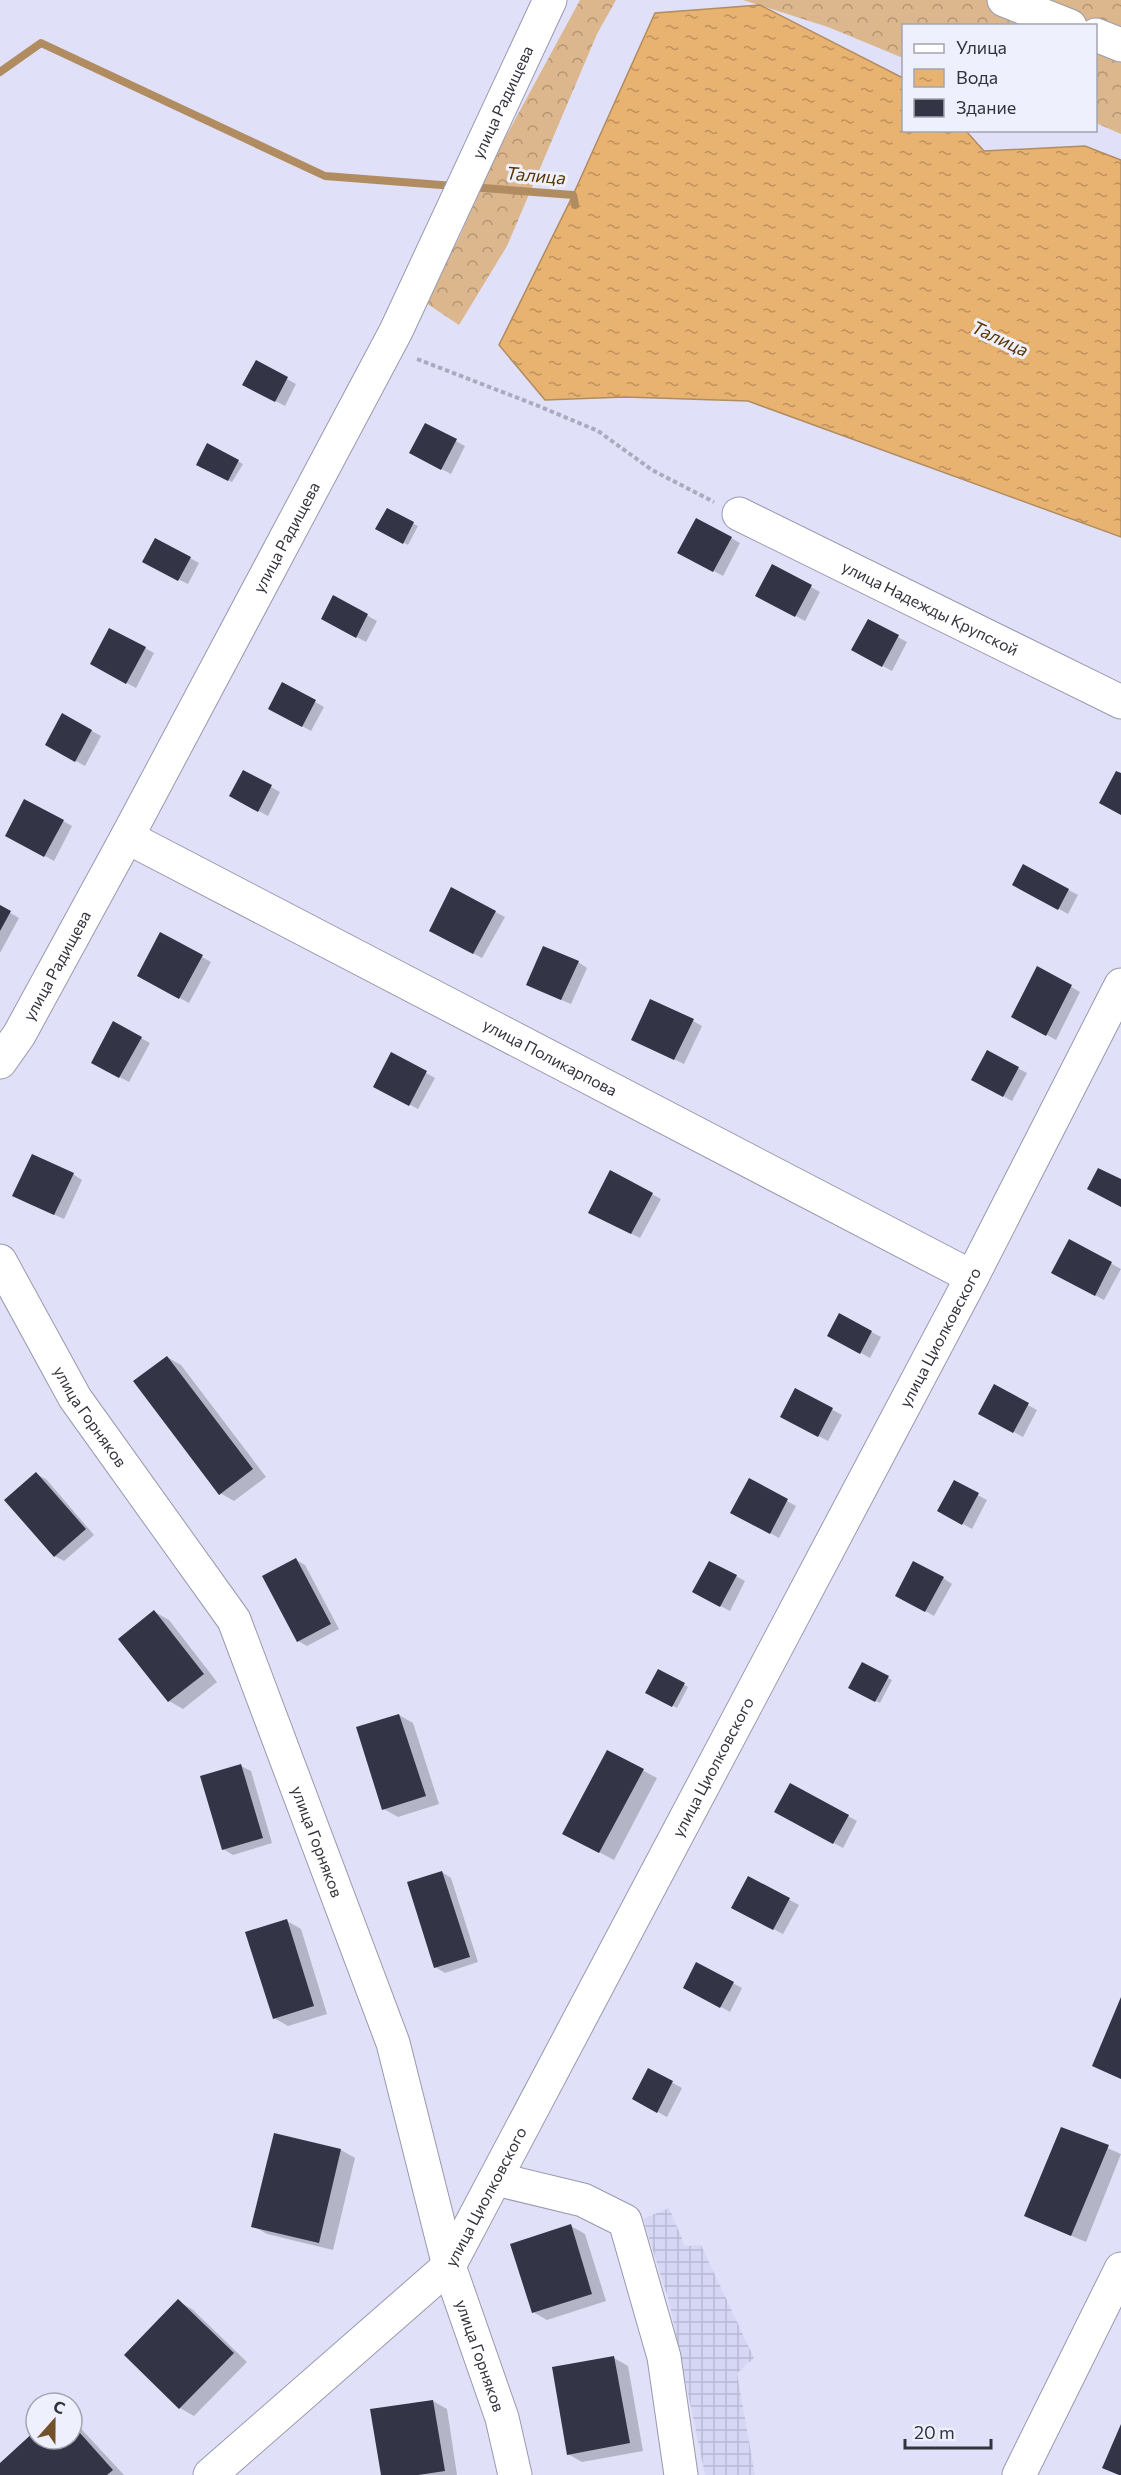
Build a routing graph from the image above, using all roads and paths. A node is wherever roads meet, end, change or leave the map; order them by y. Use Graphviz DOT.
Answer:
graph roads {
  1 [pos="550,0"];
  2 [pos="1004,0"];
  3 [pos="1065,24"];
  4 [pos="1097,36"];
  5 [pos="1121,45"];
  6 [pos="387,347"];
  7 [pos="739,514"];
  8 [pos="1121,702"];
  9 [pos="127,837"];
  10 [pos="1121,985"];
  11 [pos="0,1062"];
  12 [pos="0,1261"];
  13 [pos="972,1277"];
  14 [pos="496,2179"];
  15 [pos="449,2266"];
  16 [pos="1121,2269"];
  17 [pos="210,2475"];
  18 [pos="515,2475"];
  19 [pos="681,2475"];
  20 [pos="1019,2475"];
  1 -- 6 [label="street, улица Радищева"];
  2 -- 3 [label="street"];
  4 -- 5 [label="street"];
  6 -- 7 [label="path"];
  6 -- 9 [label="street, улица Радищева"];
  7 -- 8 [label="street, улица Надежды Крупской"];
  9 -- 11 [label="street, улица Радищева"];
  9 -- 13 [label="street, улица Поликарпова"];
  10 -- 13 [label="street, улица Циолковского"];
  12 -- 15 [label="street, улица Горняков"];
  13 -- 14 [label="street, улица Циолковского"];
  14 -- 15 [label="street, улица Циолковского"];
  14 -- 19 [label="street"];
  15 -- 17 [label="street, улица Циолковского"];
  15 -- 18 [label="street, улица Горняков"];
  16 -- 20 [label="street"];
}
